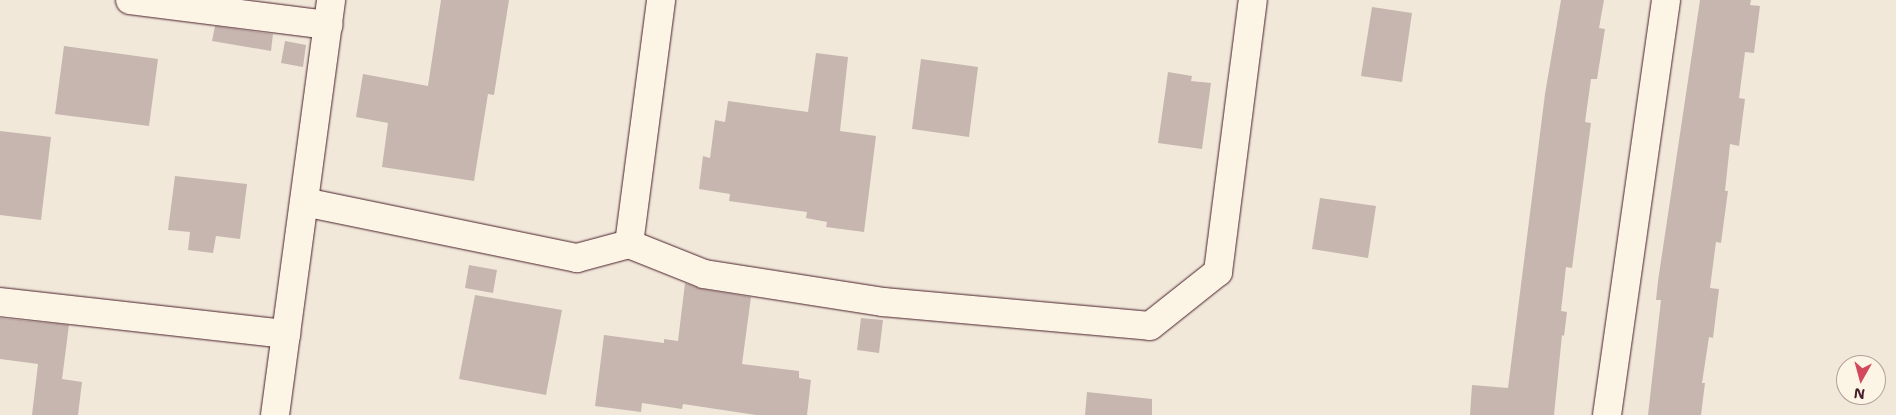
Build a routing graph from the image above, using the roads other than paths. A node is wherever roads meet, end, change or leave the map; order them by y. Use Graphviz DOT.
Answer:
graph roads {
  1 [pos="130,0"];
  2 [pos="661,0"];
  3 [pos="1253,0"];
  4 [pos="1666,0"];
  5 [pos="330,13"];
  6 [pos="304,202"];
  7 [pos="629,244"];
  8 [pos="0,302"];
  9 [pos="286,334"];
  10 [pos="275,415"];
  11 [pos="1607,415"];
  1 -- 5 [label="street"];
  2 -- 7 [label="street"];
  3 -- 7 [label="street"];
  4 -- 11 [label="street"];
  5 -- 6 [label="street"];
  6 -- 7 [label="street"];
  6 -- 9 [label="street"];
  8 -- 9 [label="street"];
  9 -- 10 [label="street"];
}
